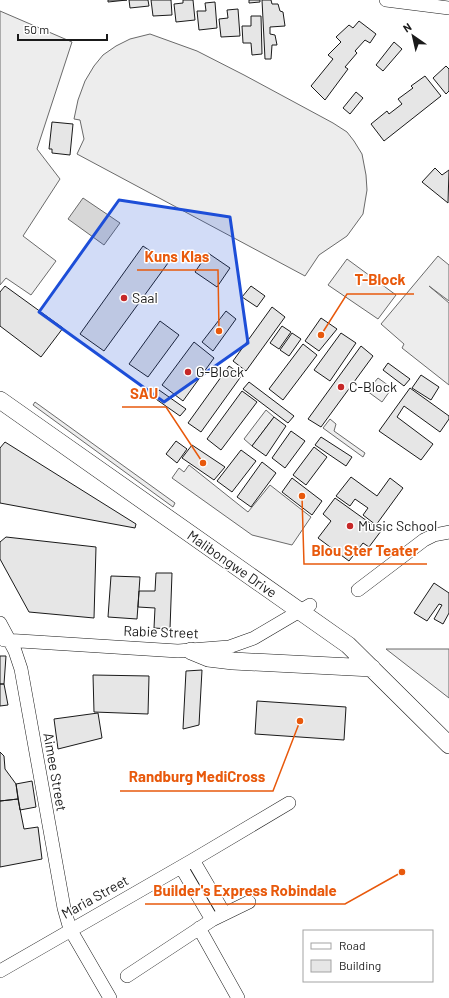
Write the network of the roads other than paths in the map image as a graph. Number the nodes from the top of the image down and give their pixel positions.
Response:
1 (386, 0) edge
2 (449, 8) edge
3 (2, 402) edge
4 (449, 532) edge
5 (358, 590) dead end
6 (305, 608) junction
7 (0, 623) edge
8 (5, 640) edge
9 (191, 651) junction
10 (372, 668) junction
11 (449, 728) edge
12 (449, 744) edge
13 (289, 803) dead end
14 (193, 860) junction
15 (181, 867) junction
16 (249, 902) dead end
17 (224, 913) junction
18 (212, 920) junction
19 (199, 928) junction
20 (70, 929) junction
21 (0, 971) edge
22 (127, 976) dead end
23 (110, 998) edge
24 (238, 998) edge

1 - 2 street
3 - 6 main road, Malibongwe Drive
4 - 5 street
6 - 9 street, Rabie Street
6 - 10 main road, Malibongwe Drive
6 - 11 main road, Malibongwe Drive
7 - 8 street, Aimee Street
8 - 9 street, Rabie Street
8 - 20 street, Aimee Street
9 - 10 main road
10 - 12 main road, Malibongwe Drive
13 - 14 street, Maria Street
14 - 15 street, Maria Street
14 - 17 street
15 - 18 street
15 - 20 street, Maria Street
16 - 17 street
17 - 18 street
18 - 19 street
19 - 22 street
19 - 24 street
20 - 21 street, Maria Street
20 - 23 street, Aimee Street

